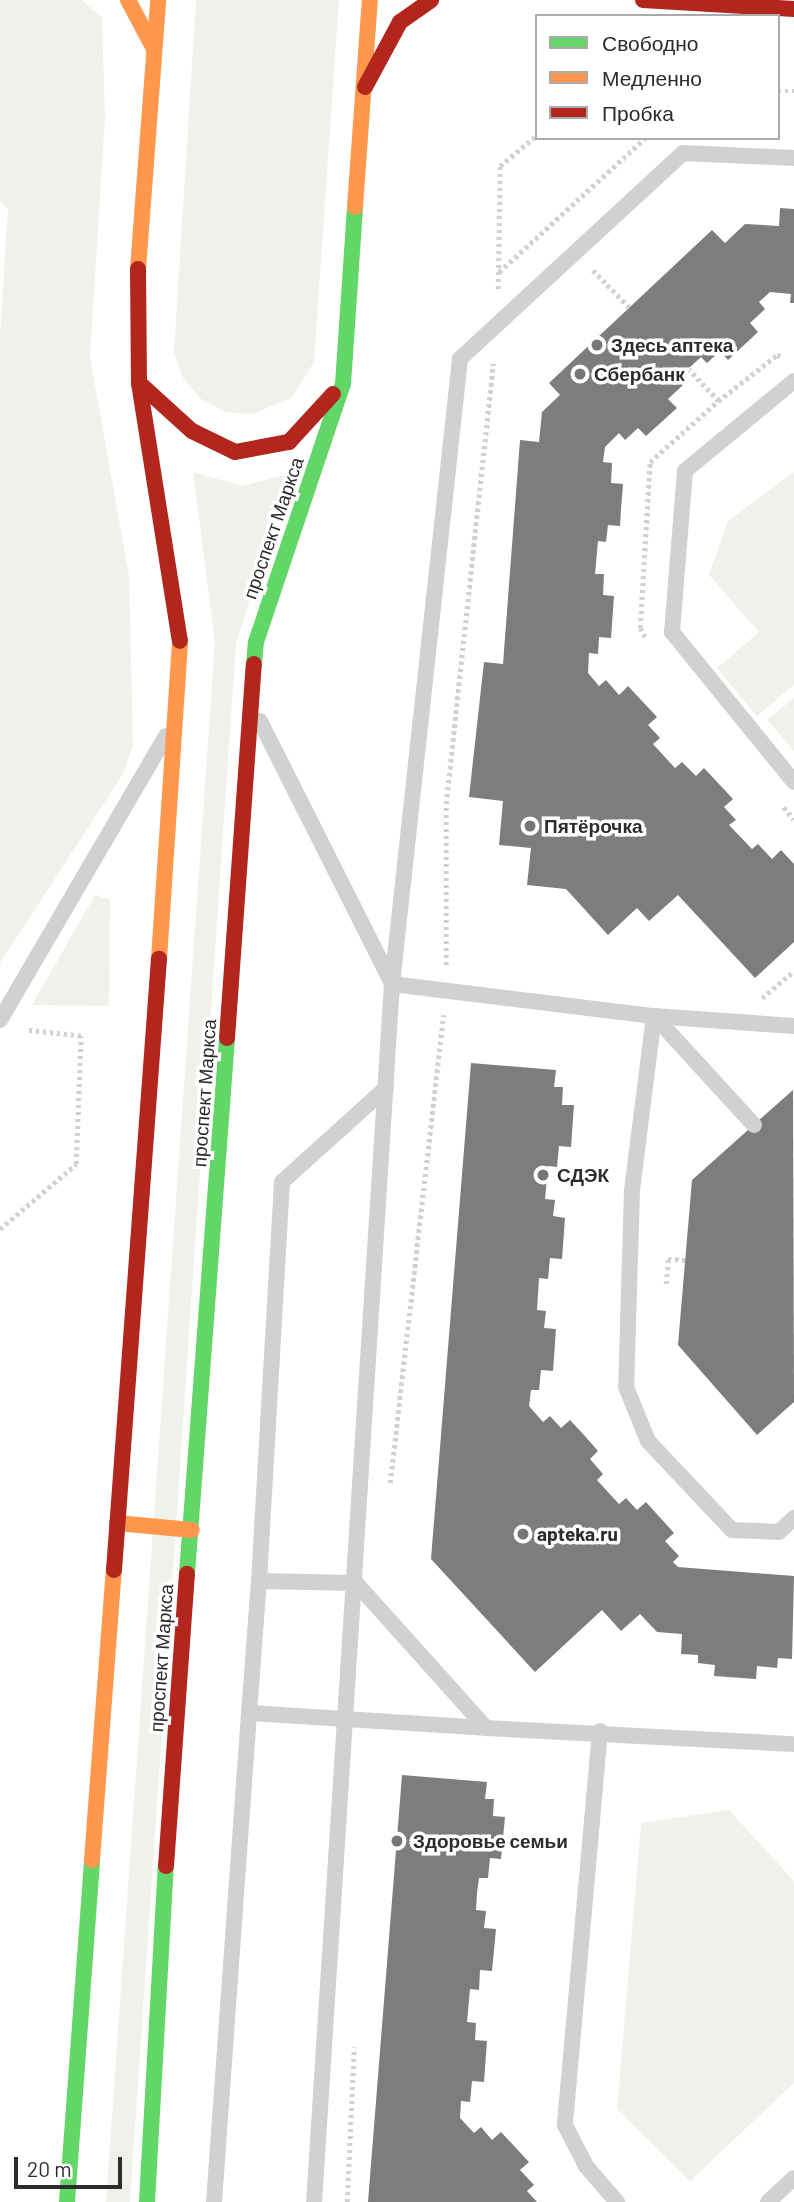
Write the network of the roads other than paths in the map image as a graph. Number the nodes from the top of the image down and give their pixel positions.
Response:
1 (128, 0) edge
2 (158, 0) edge
3 (370, 0) edge
4 (431, 0) edge
5 (643, 0) edge
6 (794, 9) edge
7 (154, 49) junction
8 (365, 87) junction
9 (794, 158) edge
10 (794, 381) edge
11 (139, 383) junction
12 (343, 384) junction
13 (254, 709) junction
14 (177, 719) junction
15 (794, 782) edge
16 (392, 984) junction
17 (654, 1016) junction
18 (7, 1025) edge
19 (794, 1026) edge
20 (387, 1088) junction
21 (754, 1125) dead end
22 (794, 1518) edge
23 (117, 1523) junction
24 (192, 1530) junction
25 (259, 1581) junction
26 (356, 1583) junction
27 (249, 1713) junction
28 (348, 1722) junction
29 (486, 1728) junction
30 (600, 1731) junction
31 (794, 1744) edge
32 (794, 2178) edge
33 (67, 2202) edge
34 (147, 2202) edge
35 (214, 2202) edge
36 (314, 2202) edge
37 (617, 2202) edge
38 (768, 2202) edge

1 - 7 main road
2 - 7 main road
3 - 8 main road, проспект Маркса
4 - 8 main road
5 - 6 main road
7 - 11 main road
8 - 12 main road, проспект Маркса
9 - 16 lane
10 - 15 lane
11 - 12 main road
11 - 14 main road
12 - 13 main road, проспект Маркса
13 - 16 lane
13 - 24 main road, проспект Маркса
14 - 18 lane
14 - 23 main road
16 - 17 lane
16 - 20 lane
17 - 19 lane
17 - 21 lane
17 - 22 lane
20 - 25 lane
20 - 26 lane
23 - 24 main road
23 - 33 main road
24 - 34 main road, проспект Маркса
25 - 26 lane
25 - 27 lane
26 - 28 lane
26 - 29 lane
27 - 28 lane
27 - 35 lane
28 - 29 lane
28 - 36 lane
29 - 30 lane
30 - 31 lane
30 - 37 lane
32 - 38 lane

